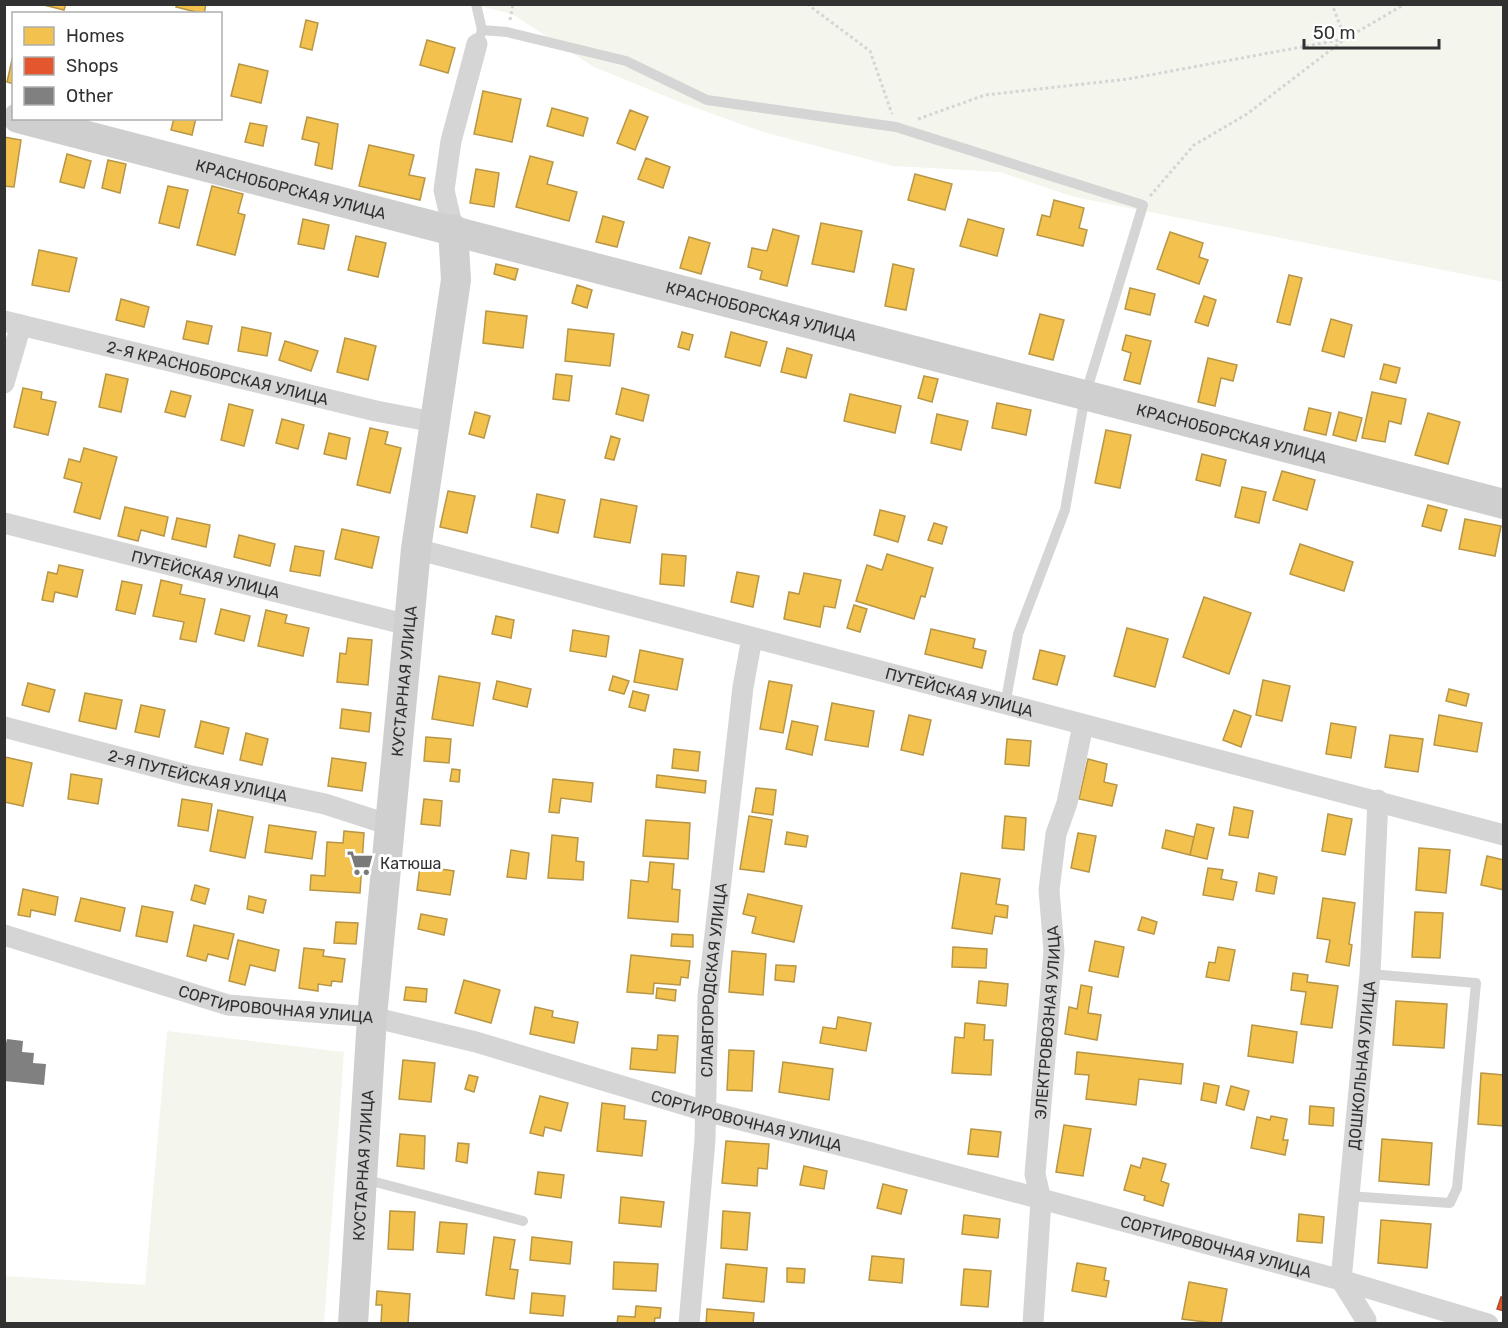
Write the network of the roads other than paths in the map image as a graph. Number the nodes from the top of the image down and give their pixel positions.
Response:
1 (476, 4) edge
2 (480, 37) junction
3 (26, 120) edge
4 (453, 229) junction
5 (13, 323) edge
6 (4, 383) edge
7 (1085, 396) junction
8 (434, 422) junction
9 (1503, 504) edge
10 (4, 523) edge
11 (416, 549) junction
12 (408, 625) junction
13 (752, 638) junction
14 (1005, 705) junction
15 (1083, 725) junction
16 (4, 727) edge
17 (1378, 801) junction
18 (390, 825) junction
19 (1503, 835) edge
20 (4, 935) edge
21 (1370, 974) junction
22 (372, 1017) junction
23 (705, 1111) junction
24 (362, 1179) junction
25 (1348, 1196) junction
26 (1041, 1200) junction
27 (523, 1221) dead end
28 (1341, 1280) junction
29 (353, 1323) edge
30 (689, 1323) edge
31 (1033, 1323) edge
32 (1365, 1323) edge
33 (1488, 1323) edge

1 - 2 lane
2 - 4 street, КУСТАРНАЯ УЛИЦА
2 - 7 lane
3 - 4 street, КРАСНОБОРСКАЯ УЛИЦА
4 - 7 street, КРАСНОБОРСКАЯ УЛИЦА
4 - 8 street, КУСТАРНАЯ УЛИЦА
5 - 6 street
5 - 8 street, 2-Я КРАСНОБОРСКАЯ УЛИЦА
7 - 9 street, КРАСНОБОРСКАЯ УЛИЦА
7 - 14 lane
8 - 11 street, КУСТАРНАЯ УЛИЦА
10 - 12 street, ПУТЕЙСКАЯ УЛИЦА
11 - 12 street, КУСТАРНАЯ УЛИЦА
11 - 13 street, ПУТЕЙСКАЯ УЛИЦА
12 - 18 street, КУСТАРНАЯ УЛИЦА
13 - 14 street, ПУТЕЙСКАЯ УЛИЦА
13 - 23 street, СЛАВГОРОДСКАЯ УЛИЦА
14 - 15 street, ПУТЕЙСКАЯ УЛИЦА
15 - 17 street, ПУТЕЙСКАЯ УЛИЦА
15 - 26 street, ЭЛЕКТРОВОЗНАЯ УЛИЦА
16 - 18 street, 2-Я ПУТЕЙСКАЯ УЛИЦА
17 - 19 street, ПУТЕЙСКАЯ УЛИЦА
17 - 21 street, ДОШКОЛЬНАЯ УЛИЦА
18 - 22 street, КУСТАРНАЯ УЛИЦА
20 - 22 street, СОРТИРОВОЧНАЯ УЛИЦА
21 - 25 street, ДОШКОЛЬНАЯ УЛИЦА
21 - 25 lane
22 - 23 street, СОРТИРОВОЧНАЯ УЛИЦА
22 - 24 street, КУСТАРНАЯ УЛИЦА
23 - 26 street, СОРТИРОВОЧНАЯ УЛИЦА
23 - 30 street, СЛАВГОРОДСКАЯ УЛИЦА
24 - 27 lane
24 - 29 street, КУСТАРНАЯ УЛИЦА
25 - 28 street, ДОШКОЛЬНАЯ УЛИЦА
26 - 28 street, СОРТИРОВОЧНАЯ УЛИЦА
26 - 31 street, ЭЛЕКТРОВОЗНАЯ УЛИЦА
28 - 32 street
28 - 33 street, СОРТИРОВОЧНАЯ УЛИЦА

